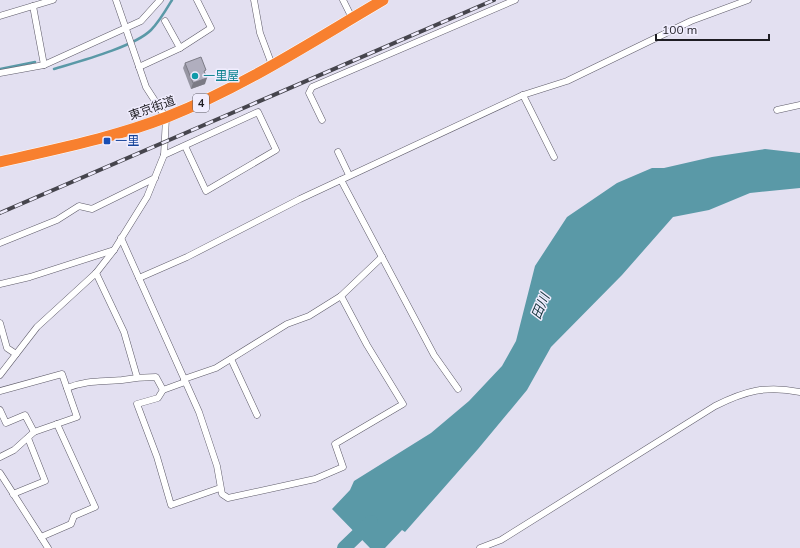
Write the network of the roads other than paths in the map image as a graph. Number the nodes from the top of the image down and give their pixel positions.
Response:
1 (53, 0) edge
2 (116, 0) edge
3 (160, 0) edge
4 (197, 0) edge
5 (254, 0) edge
6 (343, 0) edge
7 (383, 0) edge
8 (515, 0) edge
9 (748, 0) edge
10 (33, 6) junction
11 (0, 16) edge
12 (352, 18) junction
13 (165, 21) dead end
14 (126, 29) junction
15 (180, 48) junction
16 (44, 65) junction
17 (272, 65) junction
18 (139, 67) junction
19 (0, 73) edge
20 (523, 95) junction
21 (800, 105) edge
22 (777, 110) dead end
23 (166, 118) junction
24 (322, 120) dead end
25 (185, 146) junction
26 (338, 152) dead end
27 (164, 155) junction
28 (554, 157) dead end
29 (0, 162) edge
30 (349, 175) junction
31 (155, 178) junction
32 (341, 180) junction
33 (121, 238) junction
34 (0, 243) edge
35 (114, 250) junction
36 (382, 257) junction
37 (96, 273) junction
38 (139, 278) junction
39 (0, 284) edge
40 (341, 296) junction
41 (0, 323) edge
42 (16, 354) junction
43 (231, 359) junction
44 (0, 375) edge
45 (137, 377) junction
46 (185, 380) junction
47 (67, 388) junction
48 (458, 389) dead end
49 (163, 390) junction
50 (0, 391) edge
51 (800, 392) edge
52 (0, 410) edge
53 (256, 415) dead end
54 (57, 424) junction
55 (34, 432) junction
56 (28, 438) junction
57 (0, 457) edge
58 (0, 474) edge
59 (220, 488) junction
60 (13, 494) junction
61 (41, 537) junction
62 (48, 548) edge
63 (480, 548) edge

1 - 10 street
2 - 14 street
3 - 14 street
4 - 15 street
5 - 17 street
6 - 12 street
7 - 12 highway, 東京街道 / 4
8 - 24 street
9 - 20 street
10 - 11 street
10 - 16 street
12 - 17 highway, 東京街道 / 4
13 - 15 street
14 - 16 street
14 - 18 street
15 - 18 street
16 - 19 street
17 - 23 highway, 東京街道 / 4
18 - 23 street
20 - 28 street
20 - 30 street
21 - 22 street
23 - 27 street
23 - 29 highway, 東京街道 / 4
25 - 25 street
25 - 27 street
26 - 30 street
27 - 31 street
30 - 32 street
31 - 33 street
31 - 34 street
32 - 36 street
32 - 38 street
33 - 35 street
33 - 38 street
35 - 37 street
35 - 39 street
36 - 40 street
36 - 48 street
37 - 42 street
37 - 45 street
38 - 46 street
40 - 43 street
40 - 59 street
41 - 42 street
42 - 44 street
43 - 46 street
43 - 53 street
45 - 47 street
45 - 49 street
46 - 49 street
46 - 59 street
47 - 50 street
47 - 54 street
49 - 59 street
51 - 63 street
52 - 55 street
54 - 55 street
54 - 61 street
55 - 56 street
56 - 57 street
56 - 60 street
58 - 60 street
60 - 61 street
61 - 62 street

